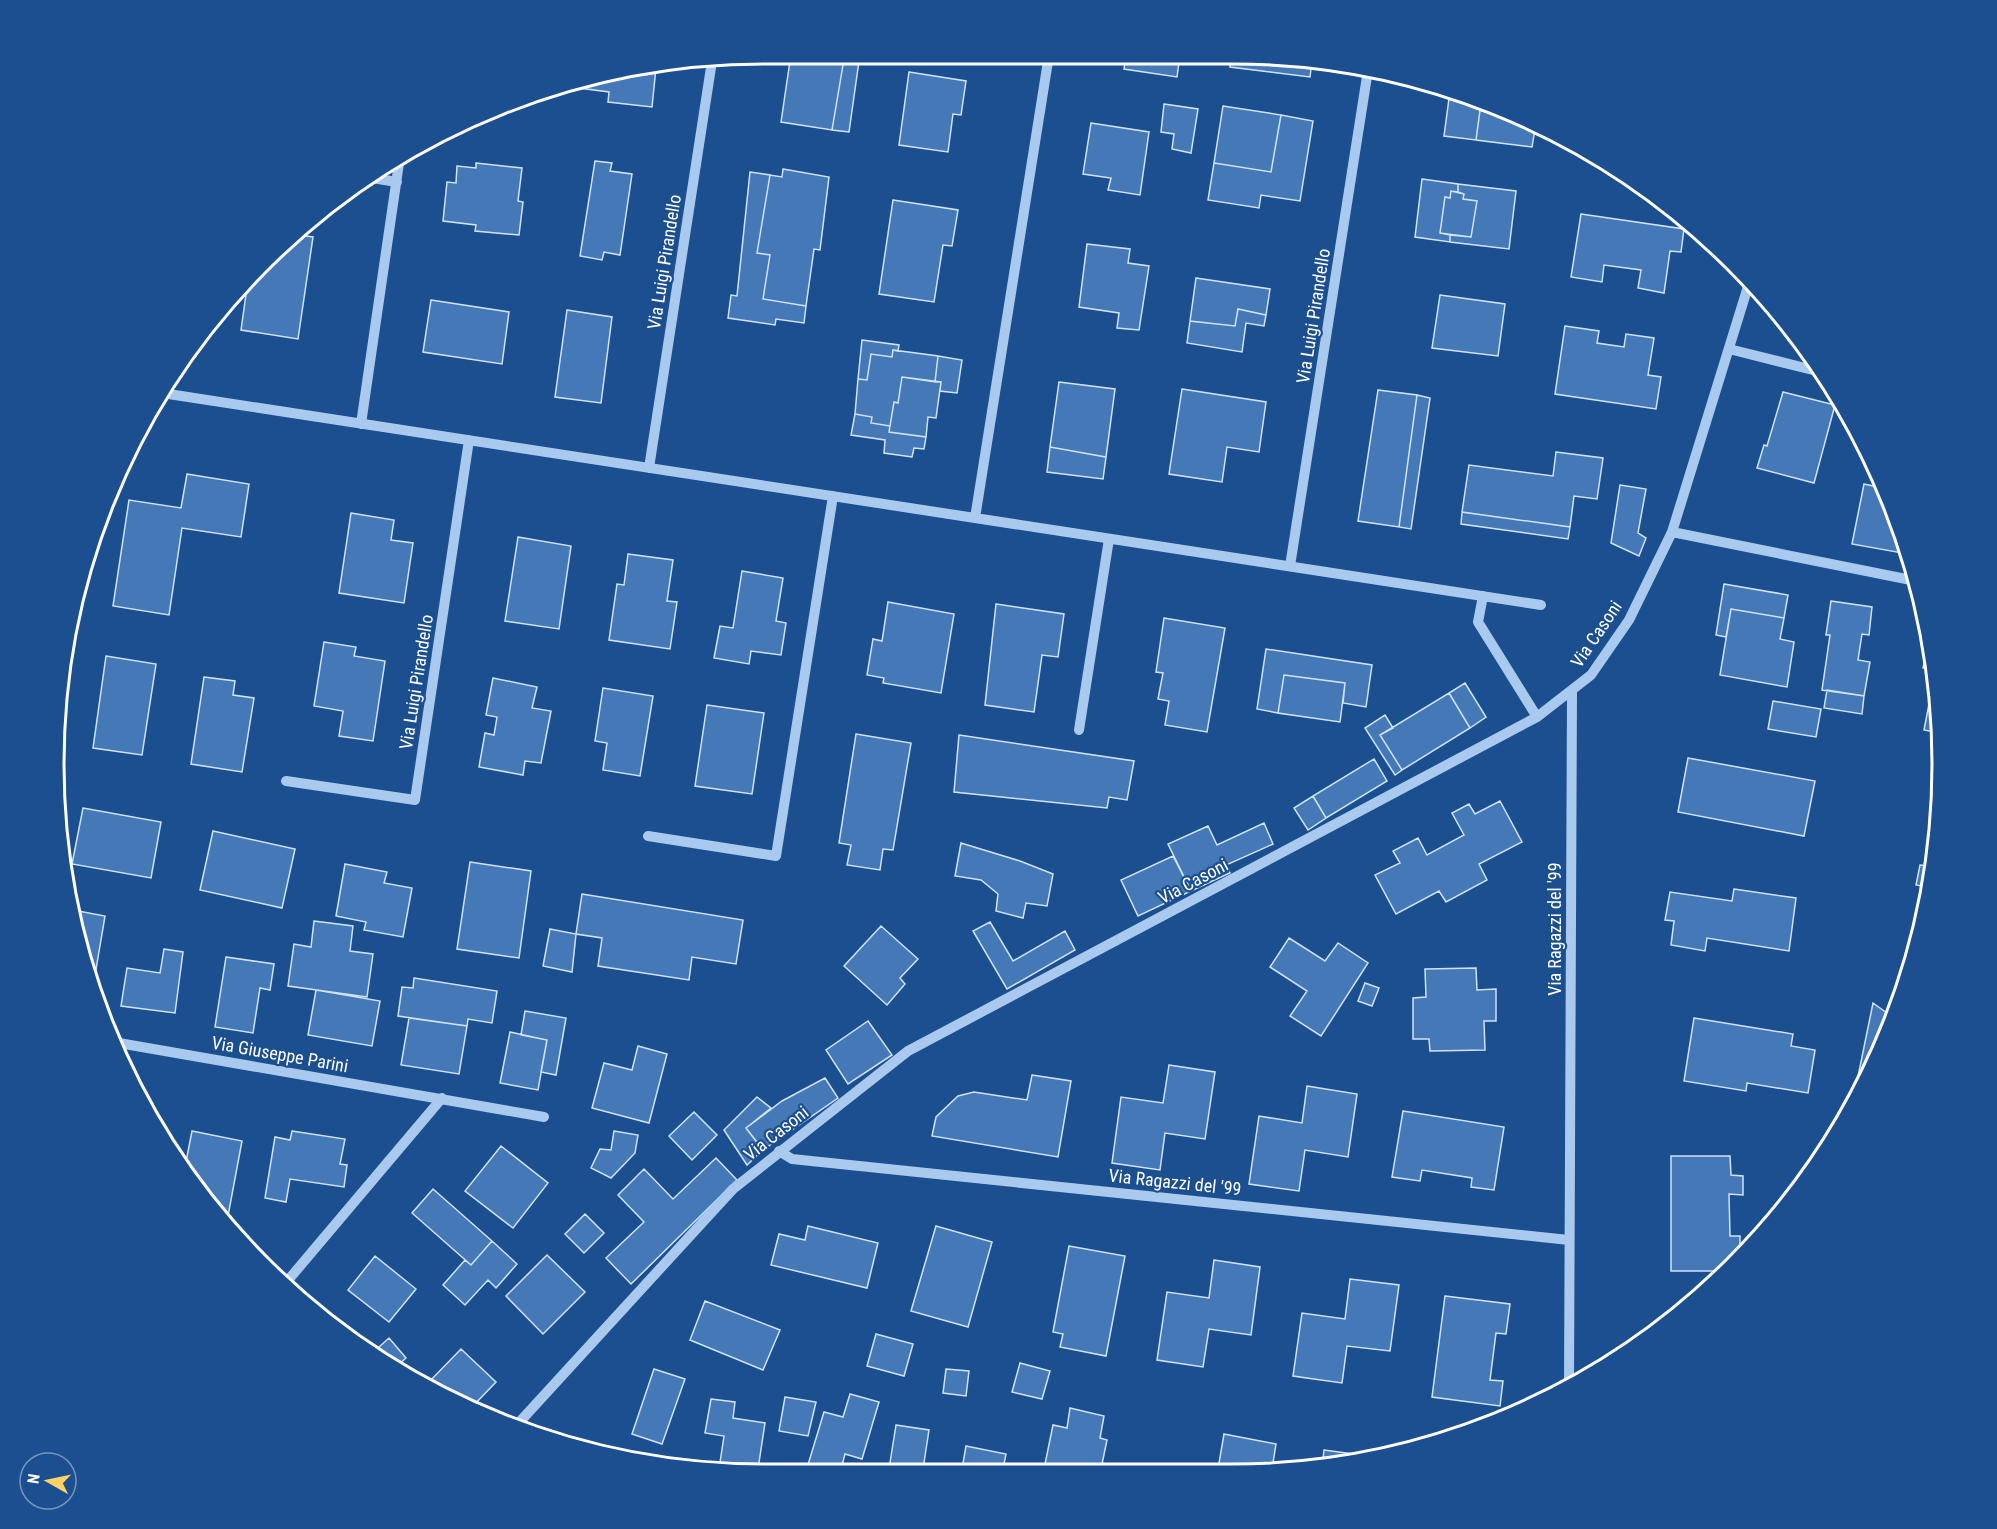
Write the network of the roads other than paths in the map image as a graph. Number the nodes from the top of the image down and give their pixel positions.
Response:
1 (1047, 65) edge
2 (711, 67) edge
3 (1367, 78) edge
4 (399, 168) edge
5 (380, 179) edge
6 (397, 182) junction
7 (1747, 290) edge
8 (1729, 349) junction
9 (1810, 369) edge
10 (170, 394) edge
11 (361, 424) junction
12 (469, 440) junction
13 (649, 468) junction
14 (832, 496) junction
15 (975, 518) junction
16 (1672, 532) junction
17 (1109, 539) junction
18 (1290, 566) junction
19 (1908, 579) edge
20 (1483, 596) junction
21 (1541, 605) dead end
22 (1572, 690) junction
23 (1538, 717) junction
24 (1078, 730) dead end
25 (285, 781) dead end
26 (648, 836) dead end
27 (123, 1044) edge
28 (442, 1098) junction
29 (544, 1117) dead end
30 (779, 1151) junction
31 (1569, 1240) junction
32 (290, 1278) edge
33 (1569, 1378) edge
34 (521, 1420) edge

1 - 15 street
2 - 13 street, Via Luigi Pirandello
3 - 18 street, Via Luigi Pirandello
4 - 6 street
5 - 6 street
6 - 11 street
7 - 8 street, Via Casoni
8 - 9 street
8 - 16 street, Via Casoni
10 - 11 street
11 - 12 street
12 - 13 street
12 - 25 street, Via Luigi Pirandello
13 - 14 street
14 - 15 street
14 - 26 street
15 - 17 street
16 - 19 street
16 - 22 street, Via Casoni
17 - 18 street
17 - 24 street
18 - 20 street
20 - 21 street
20 - 23 street
22 - 23 street, Via Casoni
22 - 31 street, Via Ragazzi del '99
23 - 30 street, Via Casoni
27 - 28 street, Via Giuseppe Parini
28 - 29 street, Via Giuseppe Parini
28 - 32 street
30 - 31 street, Via Ragazzi del '99
30 - 34 street, Via Casoni
31 - 33 street, Via Ragazzi del '99

